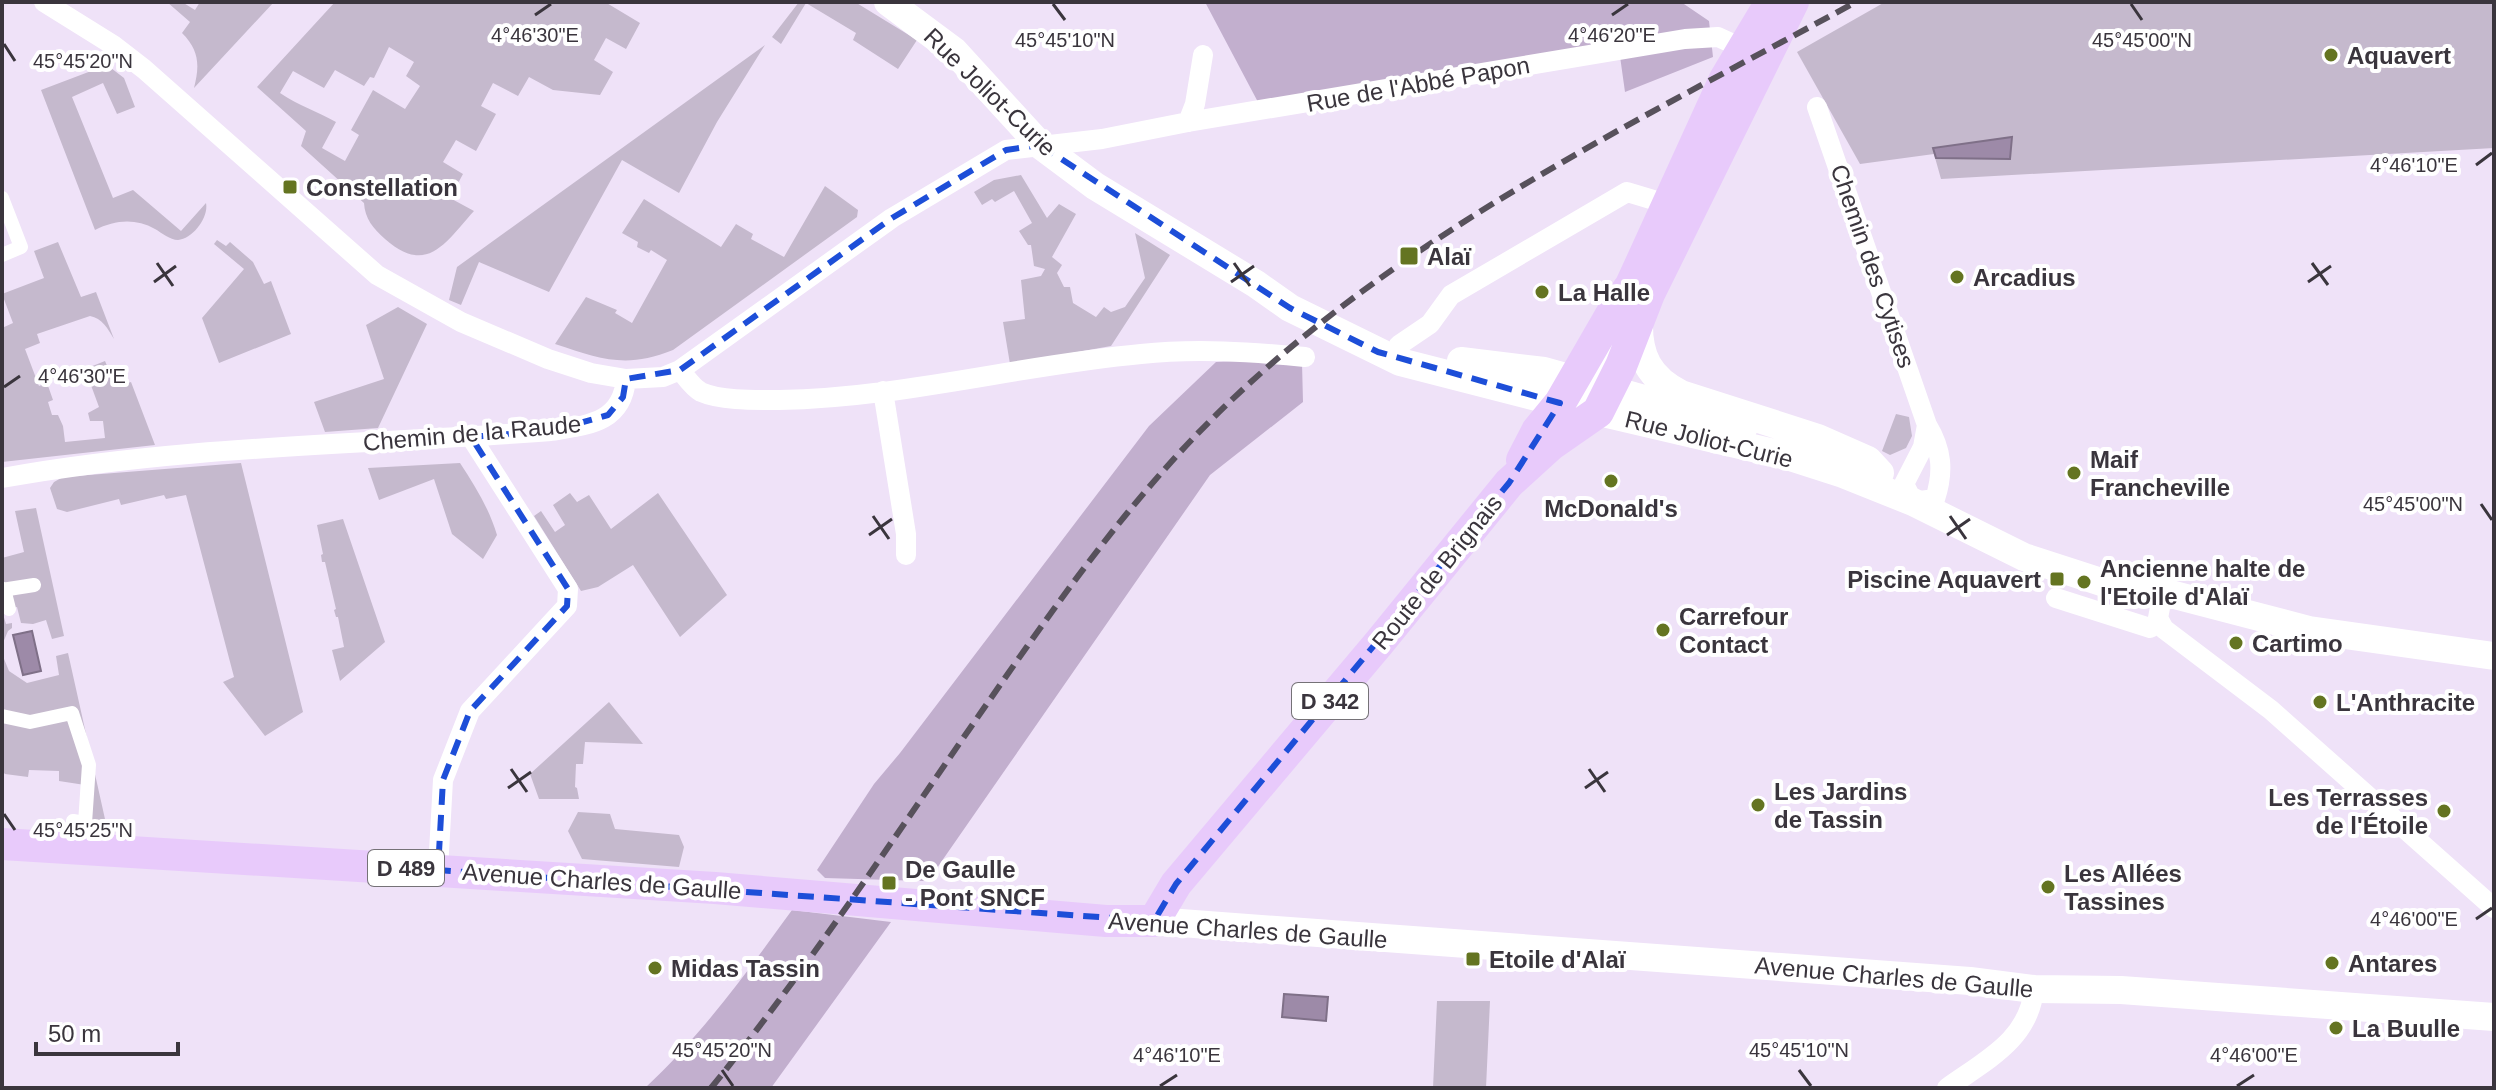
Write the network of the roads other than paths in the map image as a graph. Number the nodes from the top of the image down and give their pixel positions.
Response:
1 (44, 2) edge
2 (888, 2) edge
3 (1771, 2) edge
4 (1793, 2) edge
5 (1742, 48) junction
6 (1203, 55) dead end
7 (1817, 107) dead end
8 (1188, 122) junction
9 (1040, 145) junction
10 (2, 198) edge
11 (1667, 204) junction
12 (2, 255) edge
13 (1256, 284) junction
14 (1640, 317) junction
15 (1399, 345) junction
16 (1305, 357) dead end
17 (680, 370) junction
18 (626, 379) junction
19 (883, 391) junction
20 (1587, 394) junction
21 (1927, 425) junction
22 (471, 437) junction
23 (2, 478) edge
24 (1908, 489) junction
25 (906, 555) dead end
26 (34, 585) dead end
27 (3, 590) edge
28 (2163, 592) junction
29 (2056, 598) dead end
30 (9, 609) dead end
31 (2160, 622) junction
32 (2494, 656) edge
33 (2, 716) edge
34 (73, 821) dead end
35 (2, 844) edge
36 (438, 870) junction
37 (2494, 908) edge
38 (1154, 921) junction
39 (2034, 989) junction
40 (2494, 1017) edge
41 (1947, 1088) edge

1 - 18 street
2 - 9 main road, Rue Joliot-Curie
3 - 5 main road, Route de Brignais / D 342
4 - 14 main road
5 - 8 street, Rue de l'Abbé Papon
5 - 11 main road, Route de Brignais / D 342
6 - 8 street
7 - 21 street, Chemin des Cytises
8 - 9 street, Rue de l'Abbé Papon
9 - 13 main road, Rue Joliot-Curie
9 - 17 street
10 - 12 street
11 - 15 street
11 - 20 main road, Route de Brignais / D 342
13 - 15 main road, Rue Joliot-Curie
13 - 20 main road, Rue Joliot-Curie
14 - 20 main road
14 - 24 main road, Rue Joliot-Curie
15 - 20 main road, Rue Joliot-Curie
16 - 19 street
17 - 18 street
17 - 19 street
18 - 22 street, Chemin de la Raude
19 - 25 street
20 - 24 main road, Rue Joliot-Curie
20 - 24 main road, Rue Joliot-Curie
20 - 38 main road, Route de Brignais / D 342
21 - 24 street
21 - 24 street, Chemin des Cytises
22 - 23 street, Chemin de la Raude
22 - 36 street
24 - 28 main road, Rue Joliot-Curie
26 - 27 street
27 - 30 street
28 - 31 street
28 - 32 main road, Rue Joliot-Curie
29 - 31 street
31 - 37 street
33 - 34 street
35 - 36 main road, Avenue Charles de Gaulle / D 489
36 - 38 main road, Avenue Charles de Gaulle / D 489
38 - 39 main road, Avenue Charles de Gaulle / D 489
39 - 40 main road, Avenue Charles de Gaulle / D 489
39 - 41 street

